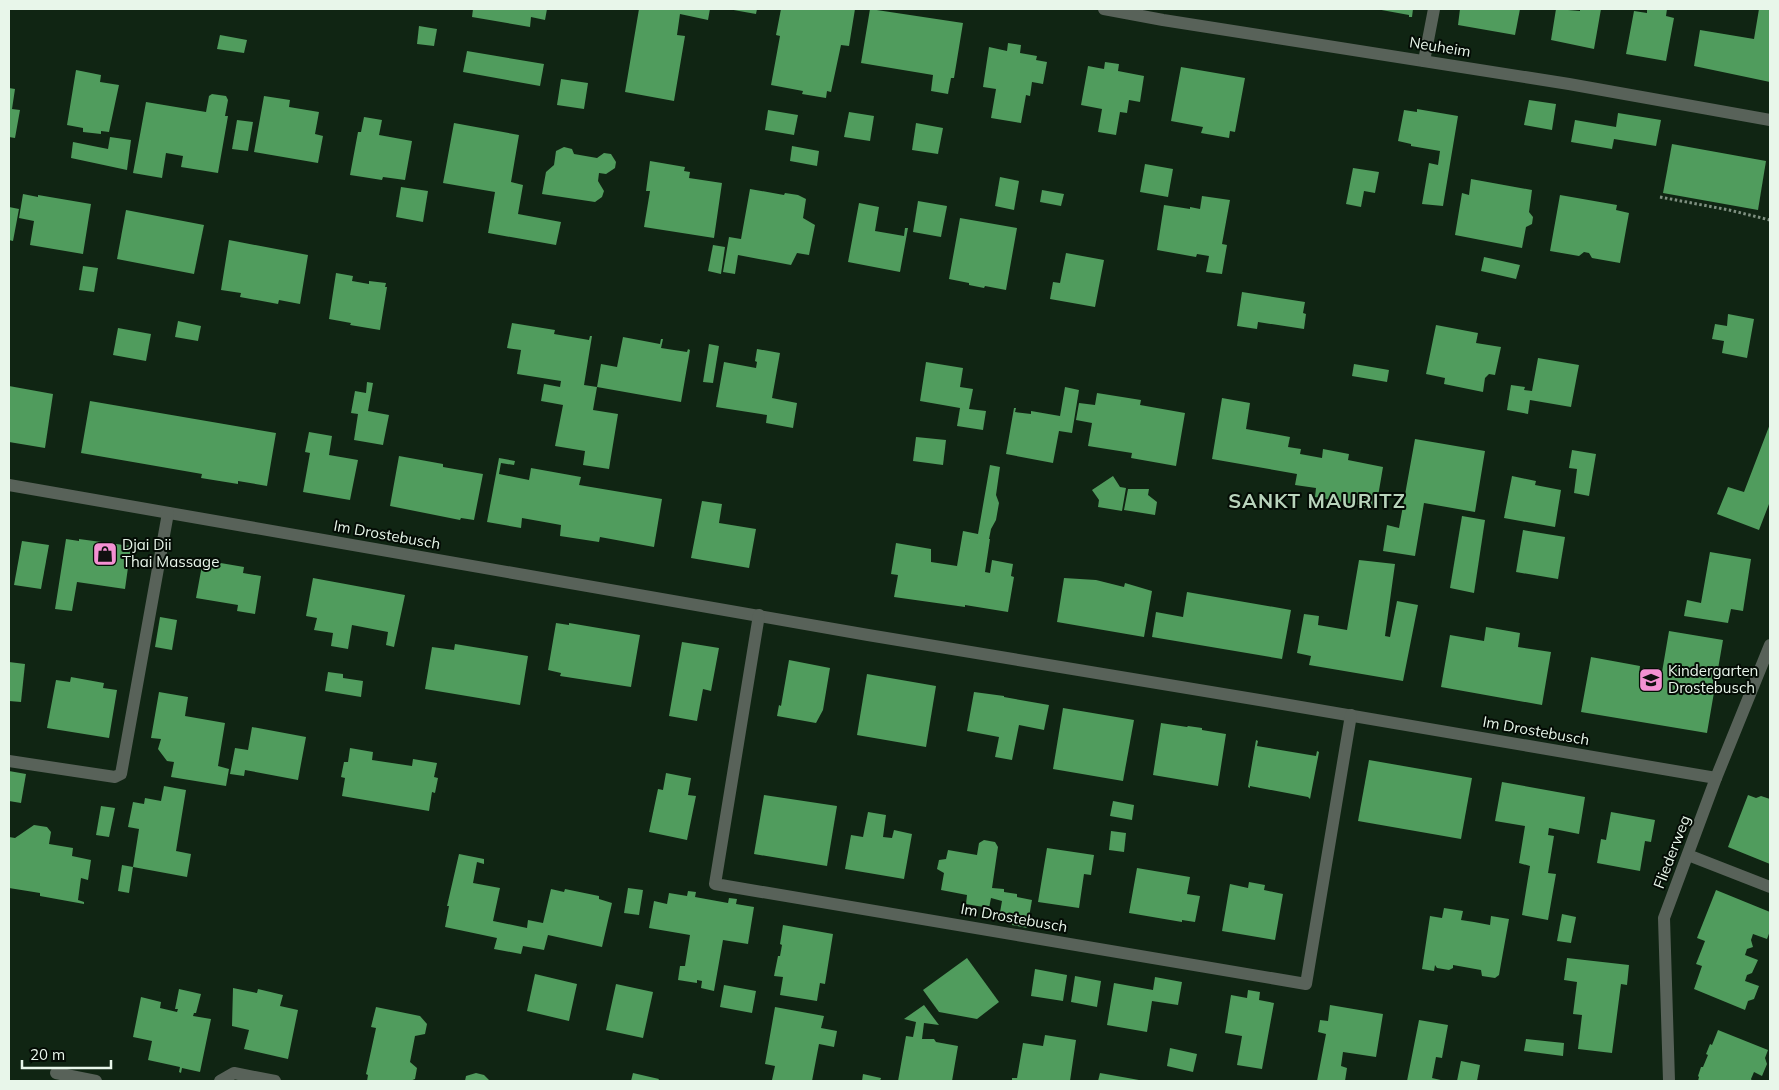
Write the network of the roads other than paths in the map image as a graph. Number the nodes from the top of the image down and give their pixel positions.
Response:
1 (1104, 9) edge
2 (1434, 9) edge
3 (1424, 61) junction
4 (1770, 120) edge
5 (9, 485) edge
6 (168, 512) junction
7 (760, 615) junction
8 (1770, 645) edge
9 (1351, 715) junction
10 (9, 761) edge
11 (1716, 778) junction
12 (1688, 855) junction
13 (1770, 888) edge
14 (56, 1073) dead end
15 (96, 1081) edge
16 (220, 1081) edge
17 (275, 1081) edge
18 (1669, 1081) edge

1 - 3 street, Neuheim
2 - 3 street
3 - 4 street, Neuheim
5 - 6 street, Im Drostebusch
6 - 7 street, Im Drostebusch
6 - 10 street
7 - 9 street, Im Drostebusch
7 - 9 street, Im Drostebusch
8 - 11 street, Fliederweg
9 - 11 street, Im Drostebusch
11 - 12 street, Fliederweg
12 - 13 street
12 - 18 street, Fliederweg
14 - 15 street
16 - 17 street

